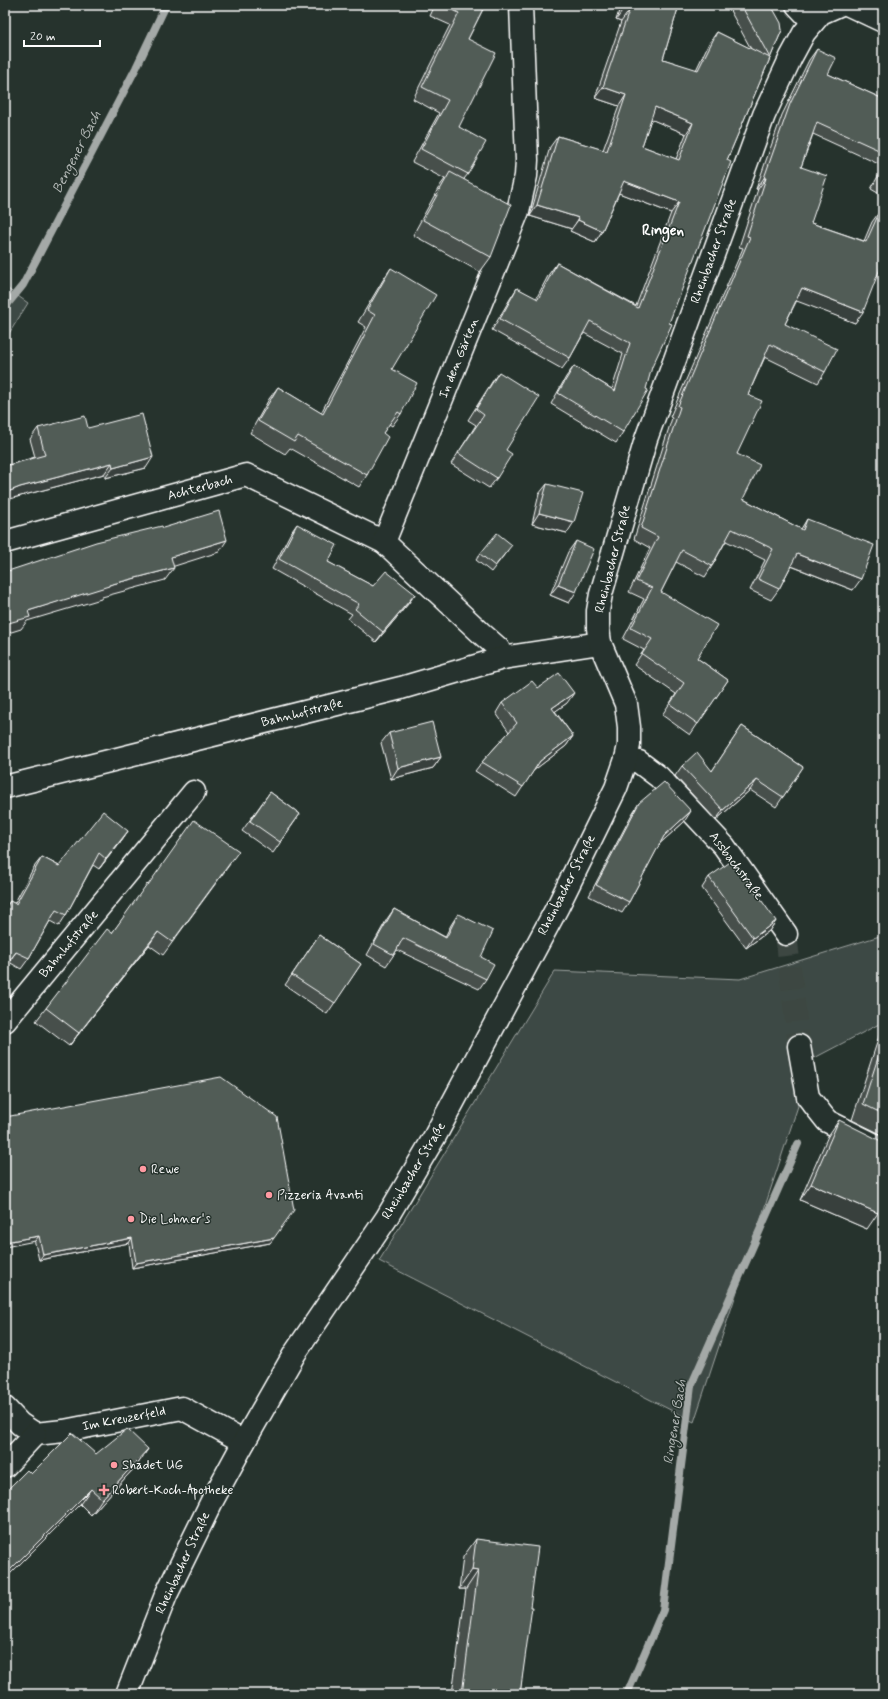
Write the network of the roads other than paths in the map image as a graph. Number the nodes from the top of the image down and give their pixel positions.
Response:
1 (521, 5) edge
2 (797, 5) edge
3 (839, 5) edge
4 (859, 7) edge
5 (883, 21) edge
6 (813, 22) junction
7 (5, 542) edge
8 (384, 542) junction
9 (600, 643) junction
10 (503, 658) junction
11 (626, 759) junction
12 (5, 787) edge
13 (194, 792) dead end
14 (786, 934) tunnel mouth
15 (5, 1021) edge
16 (799, 1046) tunnel mouth
17 (883, 1149) edge
18 (5, 1408) edge
19 (35, 1434) junction
20 (244, 1442) junction
21 (5, 1466) edge
22 (127, 1694) edge

1 - 8 street, In den Gärten
2 - 6 street
3 - 6 street, Rheinbacher Straße
4 - 5 street
6 - 9 street, Rheinbacher Straße
7 - 8 street, Achterbach
8 - 10 street
9 - 10 street, Bahnhofstraße
9 - 11 street, Rheinbacher Straße
10 - 12 street, Bahnhofstraße
11 - 14 street, Assbachstraße
11 - 20 street, Rheinbacher Straße
13 - 15 street, Bahnhofstraße
16 - 17 street
18 - 19 street
19 - 20 street, Im Kreuzerfeld
19 - 21 street
20 - 22 street, Rheinbacher Straße

